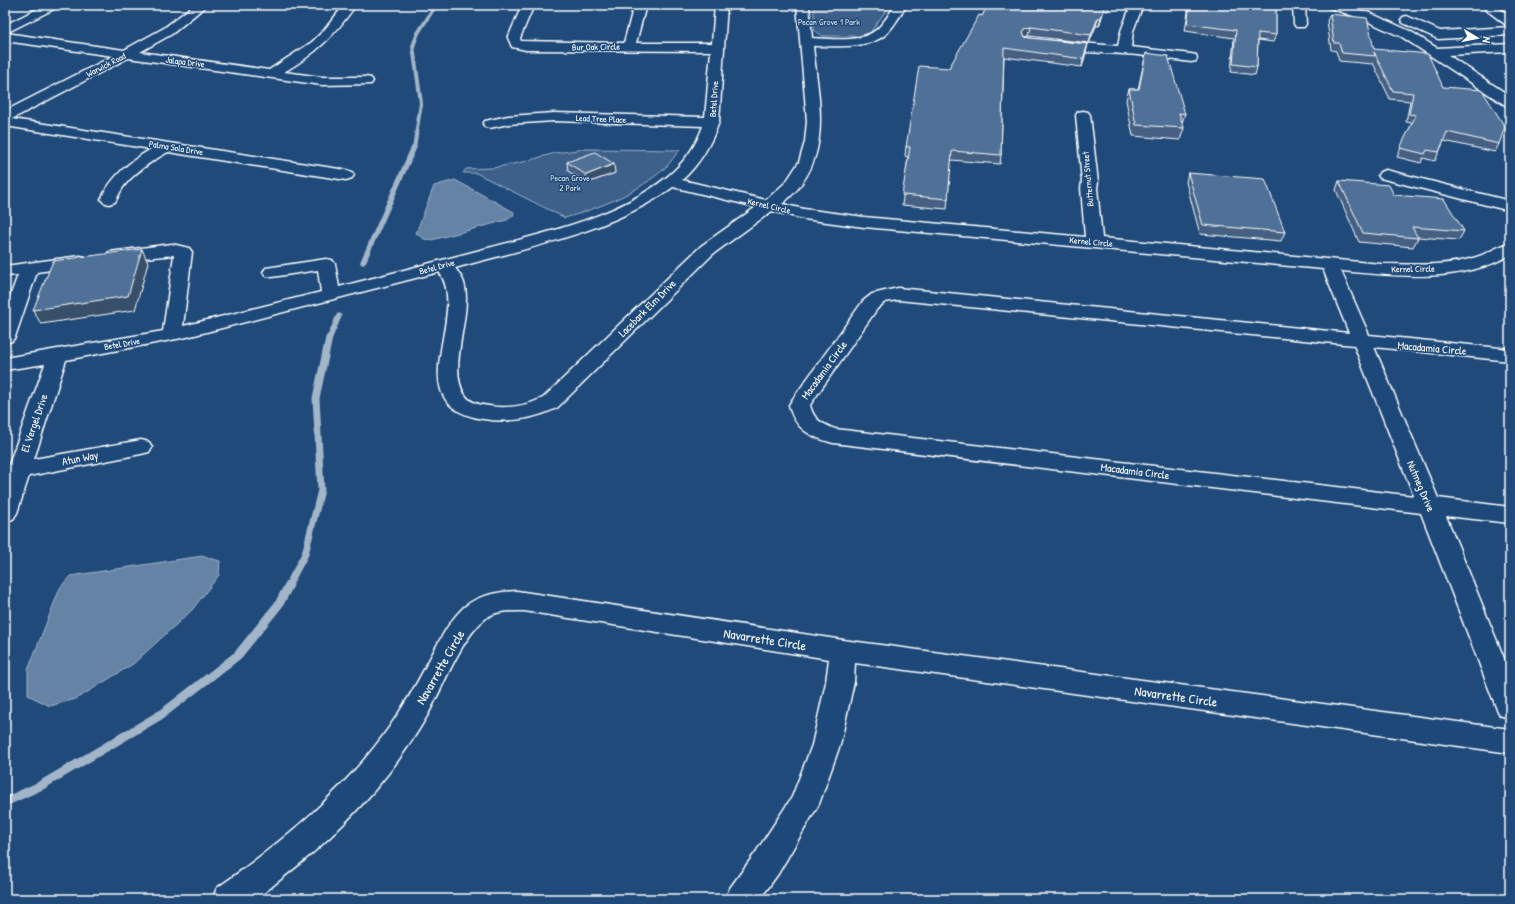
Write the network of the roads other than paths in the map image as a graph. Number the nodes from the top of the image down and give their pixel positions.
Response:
1 (54, 5) edge
2 (201, 5) edge
3 (350, 5) edge
4 (528, 5) edge
5 (640, 5) edge
6 (721, 5) edge
7 (803, 5) edge
8 (901, 5) edge
9 (1137, 5) edge
10 (1299, 5) edge
11 (1331, 5) edge
12 (1486, 5) edge
13 (1399, 16) dead end
14 (1510, 22) edge
15 (1300, 24) dead end
16 (5, 30) edge
17 (1510, 32) edge
18 (5, 37) edge
19 (806, 42) junction
20 (1044, 43) edge
21 (629, 46) junction
22 (718, 47) junction
23 (1510, 48) edge
24 (1124, 50) junction
25 (1436, 52) junction
26 (126, 55) junction
27 (1190, 58) dead end
28 (271, 74) junction
29 (366, 81) dead end
30 (1510, 84) edge
31 (1486, 85) junction
32 (1510, 102) edge
33 (1083, 115) dead end
34 (5, 117) edge
35 (5, 122) edge
36 (712, 122) junction
37 (490, 124) dead end
38 (164, 147) junction
39 (346, 175) dead end
40 (1386, 175) dead end
41 (671, 182) junction
42 (109, 199) dead end
43 (768, 206) junction
44 (1510, 206) edge
45 (1094, 243) junction
46 (1510, 248) edge
47 (1330, 265) junction
48 (444, 266) junction
49 (29, 268) junction
50 (5, 271) edge
51 (272, 272) dead end
52 (331, 294) junction
53 (172, 334) junction
54 (5, 337) edge
55 (1361, 342) junction
56 (1510, 355) edge
57 (57, 356) junction
58 (5, 364) edge
59 (141, 446) dead end
60 (18, 470) junction
61 (1430, 506) junction
62 (5, 513) edge
63 (1510, 515) edge
64 (843, 652) junction
65 (1510, 708) edge
66 (1510, 740) edge
67 (228, 899) edge
68 (741, 899) edge

1 - 16 street
2 - 26 street, Warwick Road
3 - 28 street
4 - 21 street, Bur Oak Circle
5 - 21 street
6 - 22 street, Betel Drive
7 - 19 street, Lacebark Elm Drive
8 - 19 street
9 - 24 street
10 - 15 street
11 - 25 street
12 - 14 street
13 - 17 street
18 - 26 street, Jalapa Drive
19 - 43 street, Lacebark Elm Drive
20 - 24 street
21 - 22 street, Bur Oak Circle
22 - 36 street, Betel Drive
23 - 25 street
24 - 27 street
25 - 31 street
26 - 28 street, Jalapa Drive
26 - 34 street, Warwick Road
28 - 29 street, Jalapa Drive
30 - 31 street
31 - 32 street
33 - 45 street, Butternut Street
35 - 38 street, Palma Sola Drive
36 - 37 street, Lead Tree Place
36 - 41 street, Betel Drive
38 - 39 street, Palma Sola Drive
38 - 42 street
40 - 44 street
41 - 43 street, Kernel Circle
41 - 48 street, Betel Drive
43 - 45 street, Kernel Circle
43 - 48 street, Lacebark Elm Drive
45 - 47 street, Kernel Circle
46 - 47 street, Kernel Circle
47 - 55 street, Nutmeg Drive
48 - 52 street, Betel Drive
49 - 50 street
49 - 53 street
49 - 54 street
51 - 52 street
52 - 53 street, Betel Drive
53 - 57 street, Betel Drive
55 - 56 street, Macadamia Circle
55 - 61 street, Nutmeg Drive
55 - 61 street, Macadamia Circle
57 - 58 street, Betel Drive
57 - 60 street, El Vergel Drive
59 - 60 street, Atun Way
60 - 62 street, El Vergel Drive
61 - 63 street, Macadamia Circle
61 - 65 street, Nutmeg Drive
64 - 66 street, Navarrette Circle
64 - 67 street, Navarrette Circle
64 - 68 street

